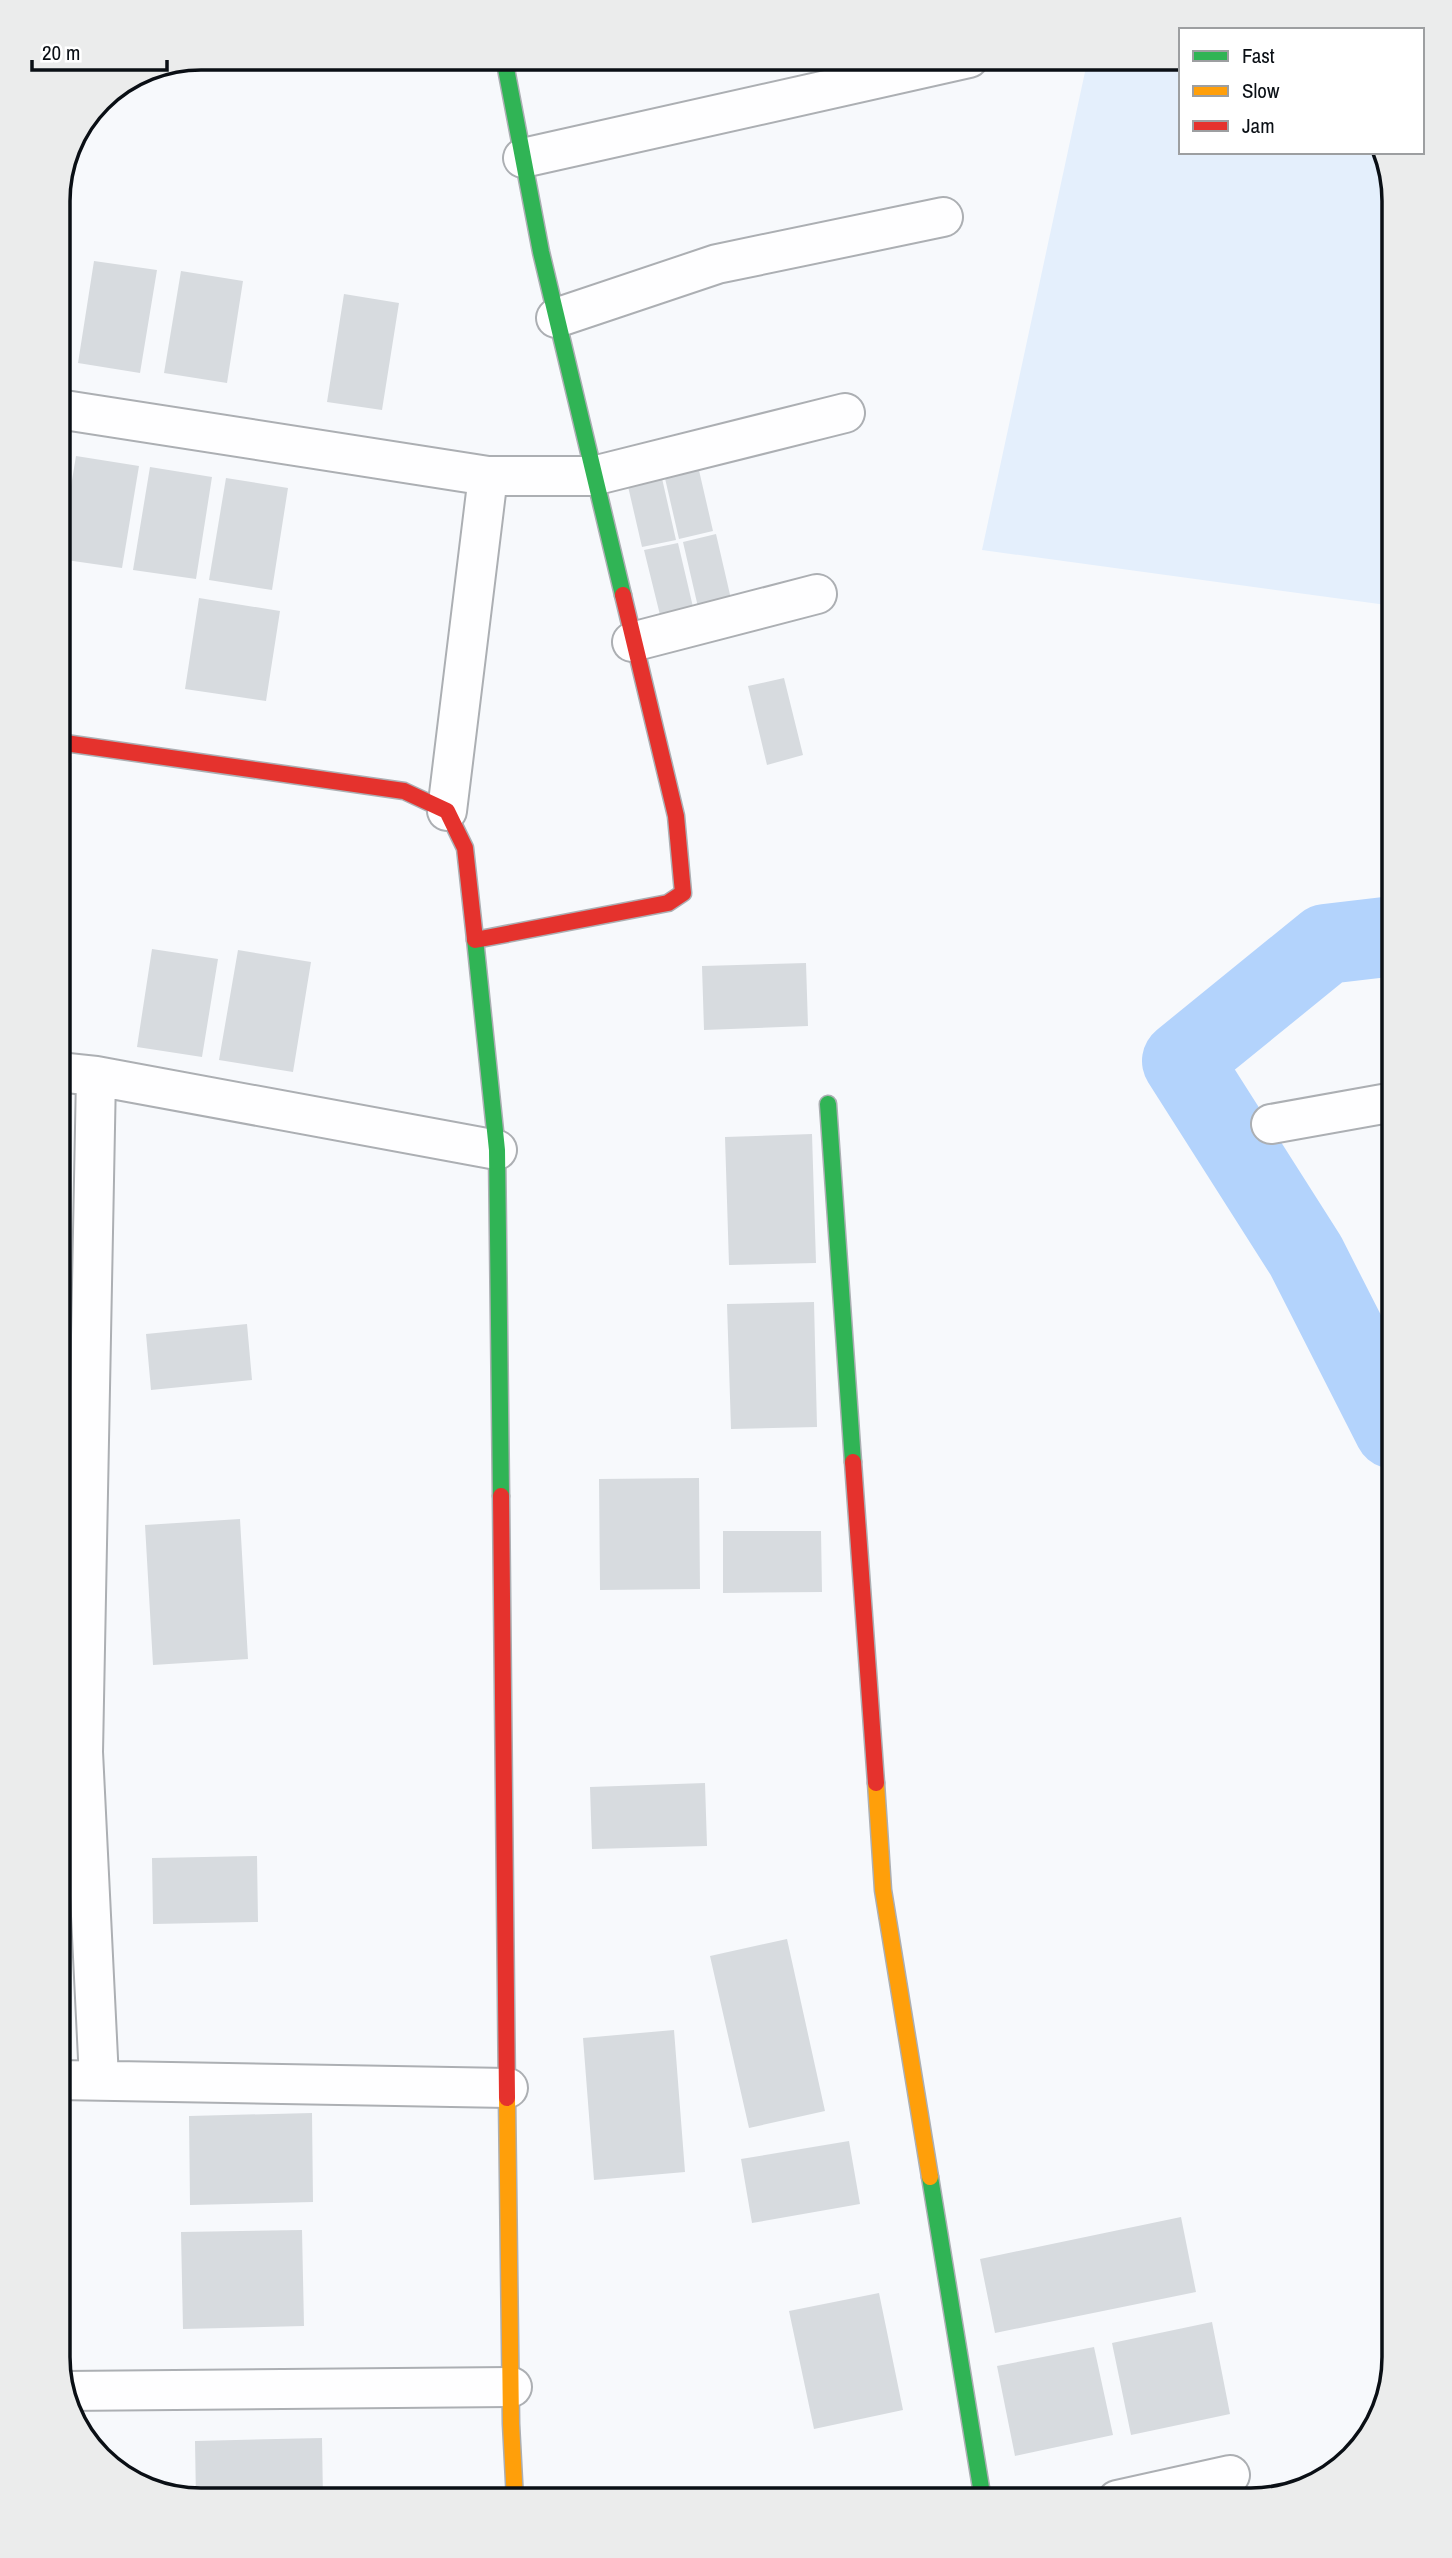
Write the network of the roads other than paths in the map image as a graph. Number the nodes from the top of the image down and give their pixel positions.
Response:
1 (506, 70) edge
2 (915, 70) edge
3 (523, 158) junction
4 (943, 218) dead end
5 (556, 318) junction
6 (70, 411) edge
7 (845, 413) dead end
8 (488, 476) junction
9 (593, 476) junction
10 (817, 594) dead end
11 (632, 642) junction
12 (70, 744) edge
13 (447, 811) junction
14 (475, 940) junction
15 (70, 1073) edge
16 (96, 1076) junction
17 (828, 1104) dead end
18 (1382, 1104) edge
19 (1270, 1124) dead end
20 (497, 1150) junction
21 (73, 1455) edge
22 (70, 1752) edge
23 (99, 2079) junction
24 (70, 2080) edge
25 (508, 2088) junction
26 (512, 2387) junction
27 (74, 2391) edge
28 (1230, 2474) dead end
29 (515, 2488) edge
30 (981, 2488) edge
31 (1169, 2488) edge

1 - 3 street
2 - 3 street
3 - 5 street
4 - 5 street
5 - 9 street
6 - 8 street
7 - 9 street
8 - 9 street
8 - 13 street
9 - 11 street
10 - 11 street
11 - 14 street
12 - 13 street
13 - 14 street
14 - 20 street
15 - 16 street
16 - 20 street
16 - 21 street
17 - 30 street
18 - 19 street
20 - 25 street
21 - 22 street
22 - 23 street
23 - 24 street
23 - 25 street
25 - 26 street
26 - 27 street
26 - 29 street
28 - 31 street

